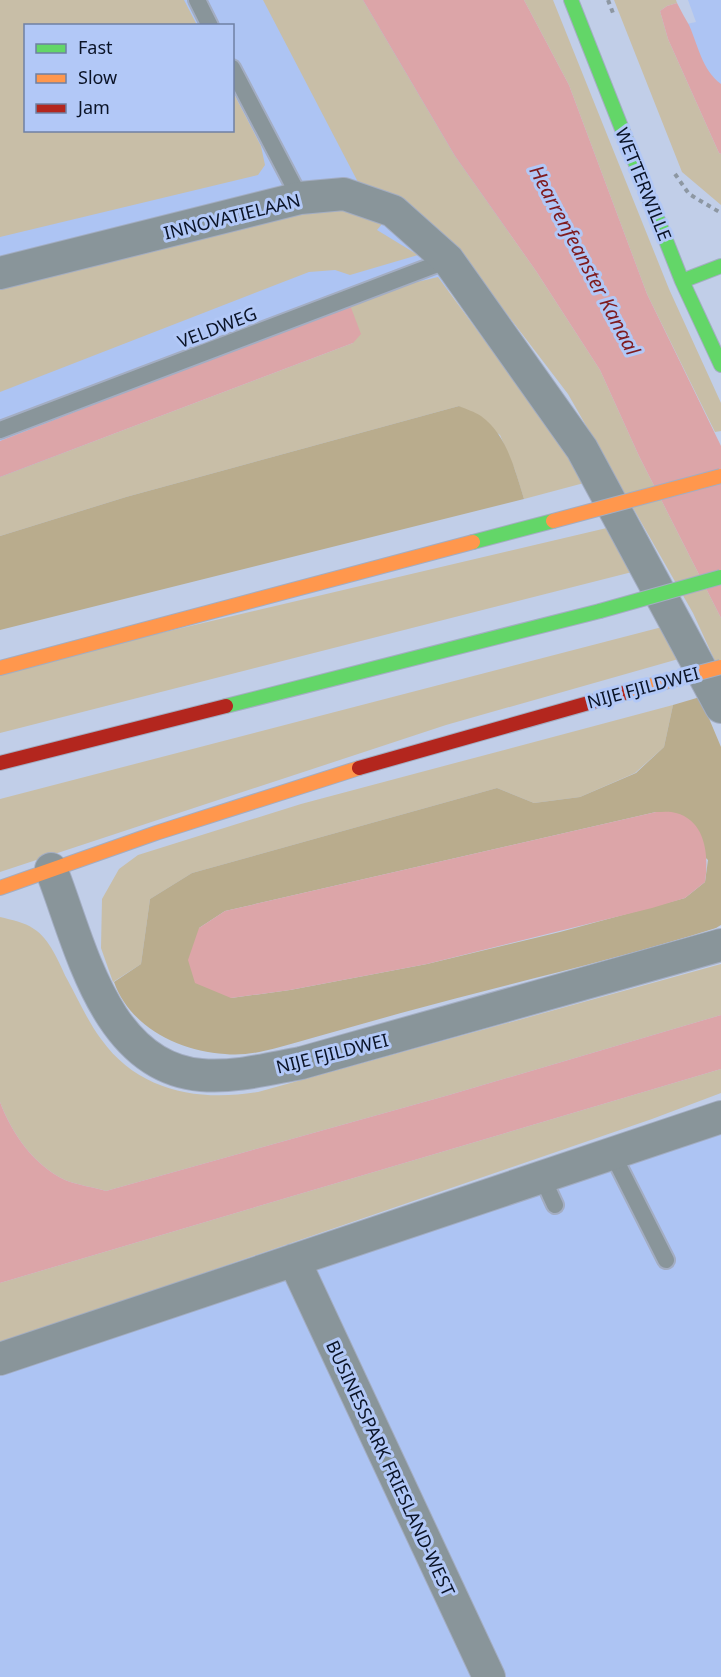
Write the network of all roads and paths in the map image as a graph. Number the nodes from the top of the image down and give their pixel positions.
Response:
1 (197, 0) edge
2 (571, 0) edge
3 (608, 0) edge
4 (616, 22) dead end
5 (209, 24) edge
6 (234, 72) edge
7 (675, 173) dead end
8 (300, 198) junction
9 (721, 213) edge
10 (448, 260) junction
11 (721, 266) edge
12 (0, 273) edge
13 (682, 281) junction
14 (721, 365) edge
15 (0, 430) edge
16 (721, 476) edge
17 (721, 577) edge
18 (721, 667) edge
19 (0, 669) edge
20 (721, 707) edge
21 (0, 763) edge
22 (51, 869) junction
23 (0, 888) edge
24 (721, 945) edge
25 (721, 1117) edge
26 (612, 1153) junction
27 (542, 1177) junction
28 (555, 1205) dead end
29 (294, 1260) junction
30 (666, 1260) dead end
31 (0, 1359) edge
32 (489, 1677) edge

1 - 5 lane
2 - 13 main road, WETTERWILLE
3 - 4 path
6 - 8 lane
7 - 9 path
8 - 10 street, INNOVATIELAAN
8 - 12 street, INNOVATIELAAN
10 - 15 lane, VELDWEG
10 - 20 street
11 - 13 main road
13 - 14 main road, WETTERWILLE
16 - 19 main road, bridge
17 - 21 main road, bridge
18 - 22 main road, NIJE FJILDWEI, bridge
22 - 23 main road, NIJE FJILDWEI
22 - 24 street, NIJE FJILDWEI
25 - 26 street
26 - 27 street
26 - 30 lane
27 - 28 lane
27 - 29 street
29 - 31 street
29 - 32 street, BUSINESSPARK FRIESLAND-WEST

